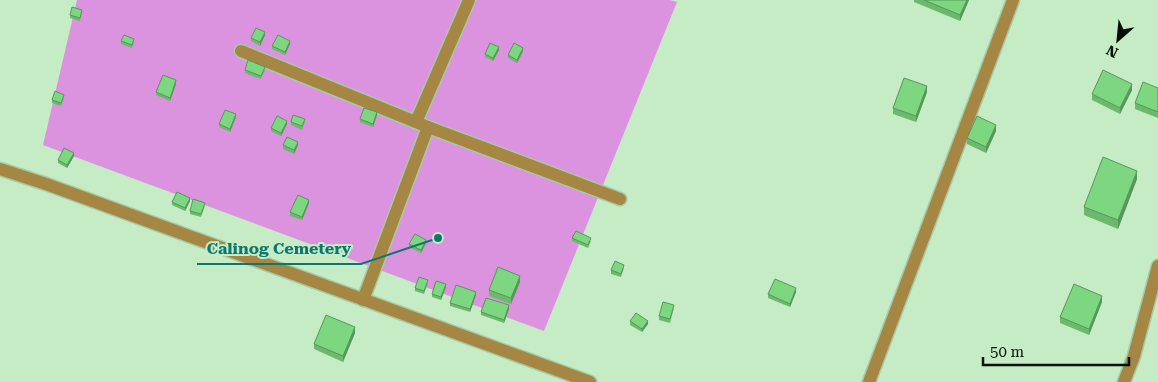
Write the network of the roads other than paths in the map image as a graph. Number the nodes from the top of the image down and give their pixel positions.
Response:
1 (469, 0) edge
2 (1012, 0) edge
3 (241, 50) dead end
4 (422, 125) junction
5 (0, 169) edge
6 (620, 199) dead end
7 (1158, 266) edge
8 (363, 300) junction
9 (590, 382) edge
10 (870, 382) edge
11 (1124, 382) edge

1 - 4 street
2 - 10 street
3 - 4 street
4 - 6 street
4 - 8 street
5 - 8 street
7 - 11 street
8 - 9 street

